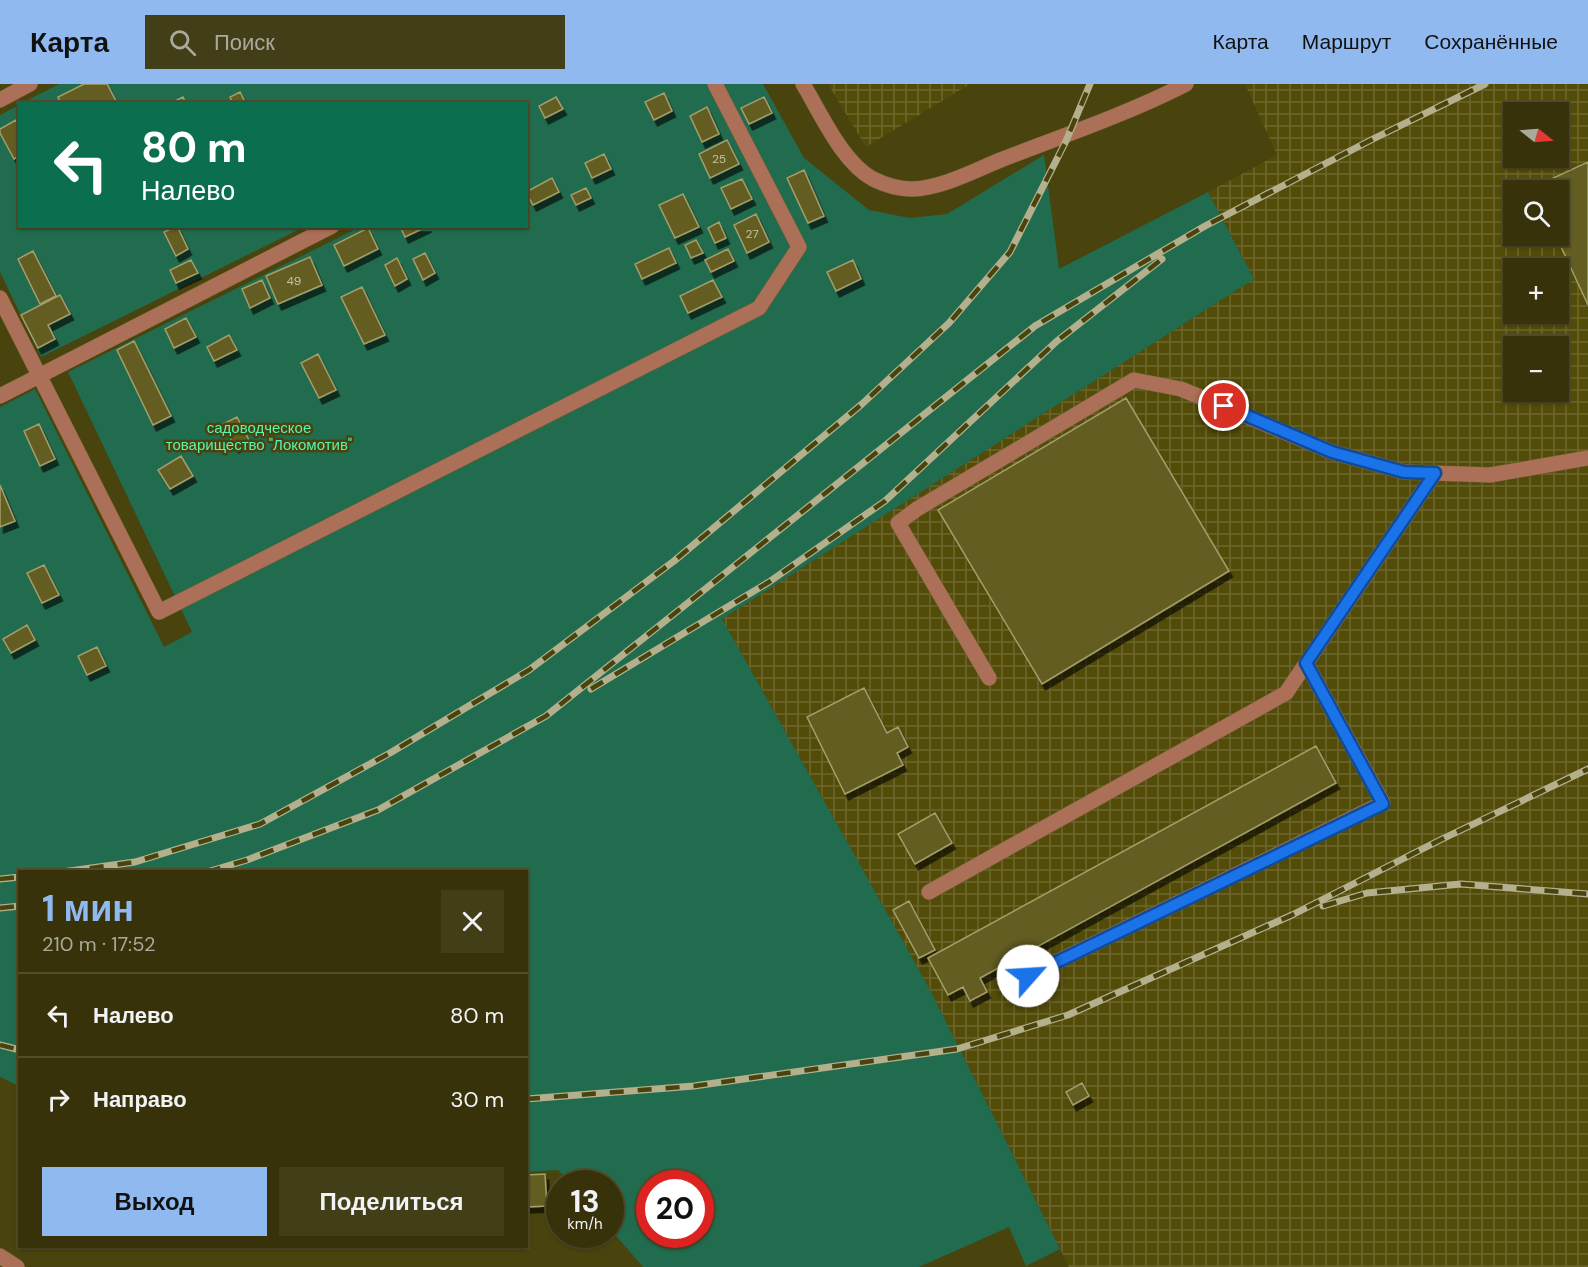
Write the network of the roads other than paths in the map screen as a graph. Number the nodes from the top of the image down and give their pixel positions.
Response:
1 (30, 84) edge
2 (715, 84) edge
3 (803, 84) edge
4 (1186, 84) edge
5 (0, 100) edge
6 (328, 228) edge
7 (0, 298) edge
8 (39, 375) junction
9 (0, 396) edge
10 (1588, 458) edge
11 (1435, 473) junction
12 (1306, 663) junction
13 (989, 678) dead end
14 (929, 891) dead end
15 (1007, 986) dead end
16 (0, 1256) edge
17 (17, 1267) edge

1 - 5 street
2 - 8 street
3 - 4 street
6 - 8 street
7 - 8 street
8 - 9 street
10 - 11 street
11 - 12 street
11 - 13 street
12 - 14 street
12 - 15 street
16 - 17 street

